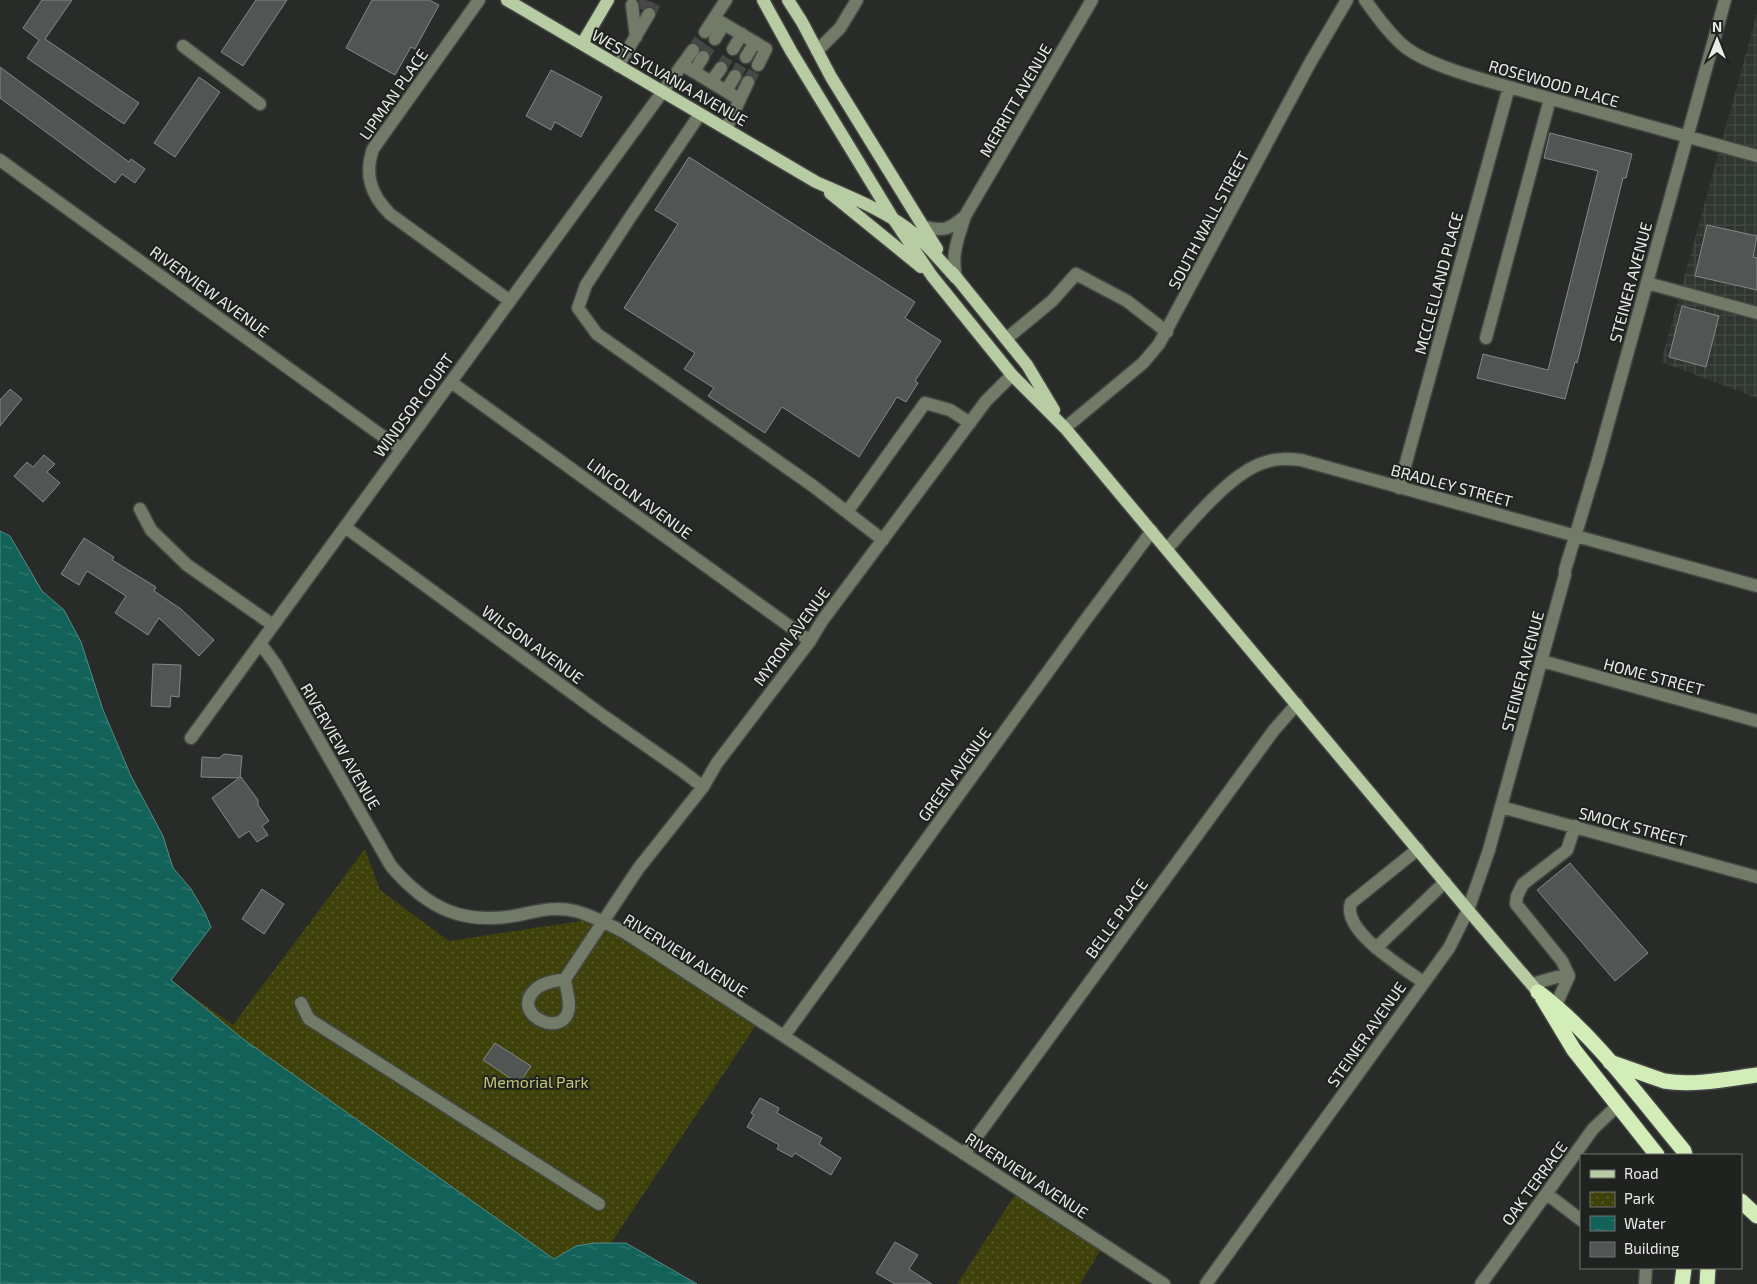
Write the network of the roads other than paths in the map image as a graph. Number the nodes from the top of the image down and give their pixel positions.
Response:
1 (479, 0) edge
2 (507, 0) edge
3 (608, 0) edge
4 (726, 0) edge
5 (763, 0) edge
6 (788, 0) edge
7 (857, 0) edge
8 (1092, 0) edge
9 (1347, 0) edge
10 (1365, 0) edge
11 (1725, 0) edge
12 (719, 21) junction
13 (742, 34) junction
14 (710, 35) tunnel mouth
15 (636, 37) junction
16 (785, 40) junction
17 (755, 42) junction
18 (582, 44) junction
19 (183, 46) dead end
20 (733, 49) tunnel mouth
21 (766, 49) junction
22 (817, 51) junction
23 (698, 53) tunnel mouth
24 (746, 57) tunnel mouth
25 (758, 65) tunnel mouth
26 (618, 66) junction
27 (688, 68) junction
28 (721, 68) tunnel mouth
29 (735, 76) tunnel mouth
30 (711, 82) junction
31 (748, 82) tunnel mouth
32 (1509, 87) junction
33 (726, 91) junction
34 (662, 92) junction
35 (739, 99) junction
36 (1550, 99) junction
37 (260, 104) dead end
38 (700, 114) junction
39 (726, 129) junction
40 (1686, 137) junction
41 (1757, 156) edge
42 (0, 160) edge
43 (816, 182) junction
44 (966, 216) junction
45 (894, 220) junction
46 (922, 226) junction
47 (932, 276) junction
48 (956, 278) junction
49 (1646, 283) junction
50 (510, 301) junction
51 (1757, 313) edge
52 (1166, 332) junction
53 (1486, 338) dead end
54 (1006, 339) junction
55 (1012, 375) junction
56 (450, 382) junction
57 (970, 423) junction
58 (1065, 428) junction
59 (402, 449) junction
60 (1399, 488) junction
61 (140, 509) dead end
62 (846, 512) junction
63 (345, 527) junction
64 (1152, 531) junction
65 (1576, 536) junction
66 (883, 540) junction
67 (1167, 549) junction
68 (1757, 586) edge
69 (273, 625) junction
70 (810, 641) junction
71 (260, 643) junction
72 (1542, 661) junction
73 (1297, 704) junction
74 (1757, 721) edge
75 (191, 738) dead end
76 (702, 787) junction
77 (1501, 807) junction
78 (1575, 826) junction
79 (1418, 849) junction
80 (1757, 877) edge
81 (1445, 882) junction
82 (1468, 910) junction
83 (602, 922) junction
84 (1376, 948) junction
85 (1569, 976) junction
86 (565, 979) dead end
87 (1423, 982) junction
88 (1535, 988) junction
89 (301, 1003) dead end
90 (1556, 1005) junction
91 (784, 1036) junction
92 (1609, 1062) junction
93 (1757, 1076) edge
94 (1618, 1105) junction
95 (964, 1154) junction
96 (1581, 1154) edge
97 (1656, 1154) edge
98 (1686, 1154) edge
99 (1576, 1164) edge
100 (1547, 1194) junction
101 (1742, 1202) edge
102 (598, 1204) dead end
103 (1757, 1216) edge
104 (1580, 1219) edge
105 (1646, 1269) edge
106 (1684, 1269) edge
107 (1708, 1269) edge
108 (1164, 1284) edge
109 (1206, 1284) edge
110 (1481, 1284) edge
111 (1645, 1284) edge
112 (1682, 1284) edge
113 (1707, 1284) edge

1 - 50 street, LIPMAN PLACE
2 - 18 main road, WEST SYLVANIA AVENUE
3 - 18 main road
4 - 12 street
5 - 16 main road
6 - 22 main road
7 - 22 street
8 - 44 street, MERRITT AVENUE
9 - 52 street, SOUTH WALL STREET
10 - 32 street, ROSEWOOD PLACE
11 - 40 street, STEINER AVENUE
12 - 13 street
12 - 14 street
13 - 17 street
13 - 20 street
15 - 15 street
15 - 26 street
16 - 21 street
16 - 45 main road
17 - 21 street
17 - 24 street
18 - 26 main road, WEST SYLVANIA AVENUE
19 - 37 street
21 - 25 street
22 - 46 main road
23 - 27 street, WINDSOR COURT
26 - 34 main road, WEST SYLVANIA AVENUE
27 - 30 street
27 - 34 street, WINDSOR COURT
28 - 30 street
29 - 33 street
30 - 33 street
31 - 35 street
32 - 36 street, ROSEWOOD PLACE
32 - 60 street, MCCLELLAND PLACE
33 - 35 street
34 - 38 main road, WEST SYLVANIA AVENUE
34 - 50 street, WINDSOR COURT
35 - 39 street
36 - 40 street, ROSEWOOD PLACE
36 - 53 street
38 - 39 main road, WEST SYLVANIA AVENUE
38 - 62 street
39 - 43 main road, WEST SYLVANIA AVENUE
40 - 41 street, ROSEWOOD PLACE
40 - 49 street, STEINER AVENUE
42 - 59 street, RIVERVIEW AVENUE
43 - 45 main road, WEST SYLVANIA AVENUE
43 - 47 main road, WEST SYLVANIA AVENUE
44 - 46 street, MERRITT AVENUE
44 - 48 street, MERRITT AVENUE
45 - 47 main road
45 - 48 main road, WEST SYLVANIA AVENUE
46 - 48 main road
47 - 55 main road
48 - 54 main road
49 - 51 street
49 - 65 street, STEINER AVENUE
50 - 56 street, WINDSOR COURT
52 - 54 street
52 - 58 street, SOUTH WALL STREET
54 - 58 main road
55 - 57 street, MYRON AVENUE
55 - 58 main road
56 - 59 street, WINDSOR COURT
56 - 70 street, LINCOLN AVENUE
57 - 62 street
57 - 66 street, MYRON AVENUE
58 - 64 main road
59 - 63 street, WINDSOR COURT
60 - 65 street, BRADLEY STREET
60 - 67 street, BRADLEY STREET
61 - 69 street
62 - 66 street
63 - 69 street, WINDSOR COURT
63 - 76 street, WILSON AVENUE
64 - 67 main road
64 - 91 street, GREEN AVENUE
65 - 68 street, BRADLEY STREET
65 - 72 street, STEINER AVENUE
66 - 70 street, MYRON AVENUE
67 - 73 main road
69 - 71 street, WINDSOR COURT
70 - 76 street, MYRON AVENUE
71 - 75 street, WINDSOR COURT
71 - 83 street, RIVERVIEW AVENUE
72 - 74 street, HOME STREET
72 - 77 street, STEINER AVENUE
73 - 79 main road
73 - 95 street, BELLE PLACE
76 - 83 street, MYRON AVENUE
77 - 78 street, SMOCK STREET
77 - 82 street, STEINER AVENUE
78 - 80 street, SMOCK STREET
78 - 85 street
79 - 81 main road
79 - 84 street
81 - 82 main road
81 - 84 street
82 - 87 street, STEINER AVENUE
82 - 88 main road
83 - 86 street, MYRON AVENUE
83 - 91 street, RIVERVIEW AVENUE
84 - 87 street
85 - 88 street
85 - 90 street
87 - 109 street, STEINER AVENUE
88 - 90 highway
88 - 94 highway
89 - 102 street
90 - 92 highway
91 - 95 street, RIVERVIEW AVENUE
92 - 93 highway
92 - 98 highway
94 - 96 street, OAK TERRACE
94 - 97 highway
95 - 108 street, RIVERVIEW AVENUE
99 - 100 street, OAK TERRACE
100 - 104 street
100 - 110 street, OAK TERRACE
101 - 103 highway
105 - 111 street
106 - 112 highway
107 - 113 highway

